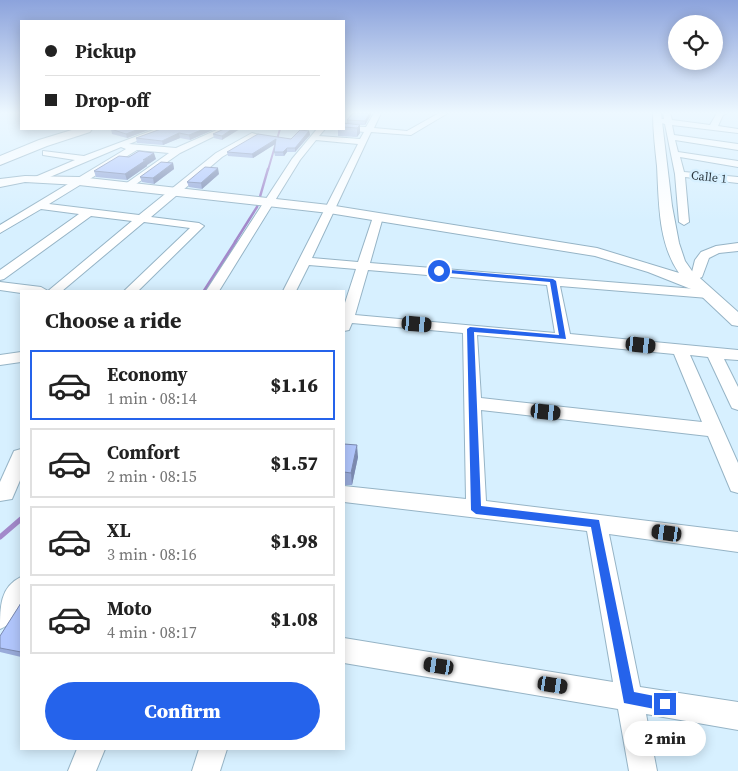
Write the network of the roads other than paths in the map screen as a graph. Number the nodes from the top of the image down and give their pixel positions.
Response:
1 (22, 149) edge
2 (29, 149) edge
3 (109, 149) edge
4 (132, 149) edge
5 (156, 149) edge
6 (182, 149) edge
7 (230, 149) edge
8 (304, 149) edge
9 (359, 149) edge
10 (665, 149) edge
11 (674, 149) edge
12 (177, 151) junction
13 (46, 153) dead end
14 (675, 154) junction
15 (0, 157) edge
16 (85, 159) junction
17 (0, 161) edge
18 (738, 164) edge
19 (680, 174) junction
20 (38, 179) junction
21 (79, 181) junction
22 (738, 181) edge
23 (0, 184) edge
24 (126, 187) junction
25 (176, 192) junction
26 (261, 202) junction
27 (40, 206) junction
28 (329, 209) junction
29 (89, 212) junction
30 (378, 217) junction
31 (143, 219) junction
32 (684, 222) dead end
33 (0, 230) edge
34 (738, 247) edge
35 (304, 260) junction
36 (363, 264) junction
37 (0, 276) edge
38 (692, 278) junction
39 (553, 280) junction
40 (0, 286) edge
41 (33, 290) edge
42 (55, 290) edge
43 (132, 290) edge
44 (214, 290) edge
45 (290, 290) edge
46 (706, 291) junction
47 (738, 321) edge
48 (345, 323) edge
49 (470, 329) junction
50 (563, 337) junction
51 (680, 349) junction
52 (714, 353) junction
53 (738, 355) edge
54 (20, 357) edge
55 (0, 360) edge
56 (472, 403) junction
57 (738, 404) edge
58 (714, 430) junction
59 (20, 458) edge
60 (738, 485) edge
61 (0, 493) edge
62 (345, 494) edge
63 (476, 510) junction
64 (596, 523) junction
65 (738, 542) edge
66 (20, 589) edge
67 (0, 617) edge
68 (345, 650) edge
69 (629, 698) junction
70 (738, 716) edge
71 (91, 750) edge
72 (213, 750) edge
73 (82, 771) edge
74 (206, 771) edge
75 (643, 771) edge

1 - 15 main road
2 - 17 main road
3 - 16 street
4 - 21 street
5 - 12 street
6 - 12 street
7 - 25 street
8 - 26 street
9 - 28 street
10 - 38 street
11 - 14 street
12 - 24 street
13 - 16 street
14 - 18 street
14 - 19 street
16 - 20 street
19 - 22 street, Calle 1
19 - 32 street
20 - 21 street
20 - 23 street
21 - 24 street
21 - 27 street
24 - 25 street
25 - 26 street
25 - 31 street
26 - 28 street
26 - 44 street
27 - 29 street
27 - 33 street
28 - 30 street
28 - 35 street
29 - 31 street
29 - 37 street
30 - 36 street
30 - 46 street
31 - 42 street
31 - 43 street
34 - 38 street
35 - 36 street
35 - 45 street
36 - 39 street
36 - 48 street
38 - 46 street
39 - 46 street
39 - 50 street
40 - 41 street
46 - 47 street
48 - 49 street
49 - 50 street
49 - 56 street
50 - 51 street
51 - 52 street
51 - 58 street
52 - 53 street
52 - 57 street
54 - 55 street
56 - 58 street
56 - 63 street
58 - 60 street
59 - 61 street
62 - 63 street
63 - 64 street
64 - 65 street
64 - 69 street
66 - 67 street
68 - 69 street
69 - 70 street
69 - 75 street
71 - 73 street
72 - 74 street

